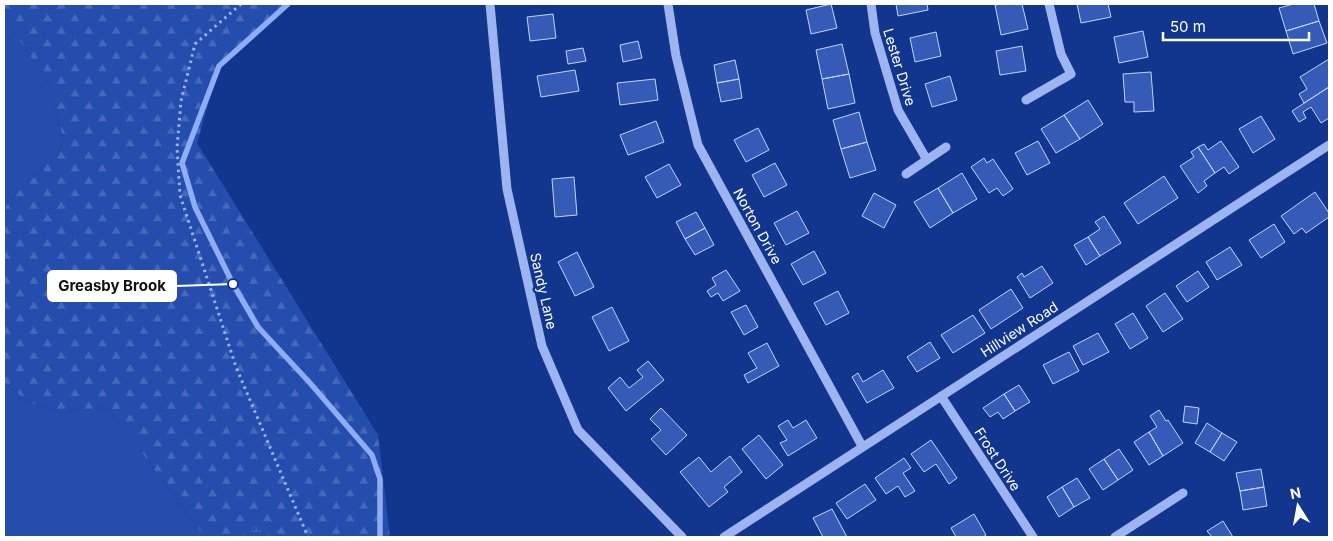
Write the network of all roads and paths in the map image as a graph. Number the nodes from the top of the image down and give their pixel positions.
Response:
1 (241, 4) edge
2 (490, 4) edge
3 (668, 4) edge
4 (871, 4) edge
5 (1049, 4) edge
6 (1026, 100) dead end
7 (1329, 145) edge
8 (946, 147) dead end
9 (927, 160) junction
10 (906, 174) dead end
11 (941, 396) junction
12 (862, 446) junction
13 (1183, 493) dead end
14 (308, 537) edge
15 (682, 537) edge
16 (724, 537) edge
17 (1033, 537) edge
18 (1115, 537) edge

1 - 14 path
2 - 15 street, Sandy Lane
3 - 12 street, Norton Drive
4 - 9 street, Lester Drive
5 - 6 street
7 - 11 street, Hillview Road
8 - 9 street
9 - 10 street
11 - 12 street, Hillview Road
11 - 17 street, Frost Drive
12 - 16 street, Hillview Road
13 - 18 street

